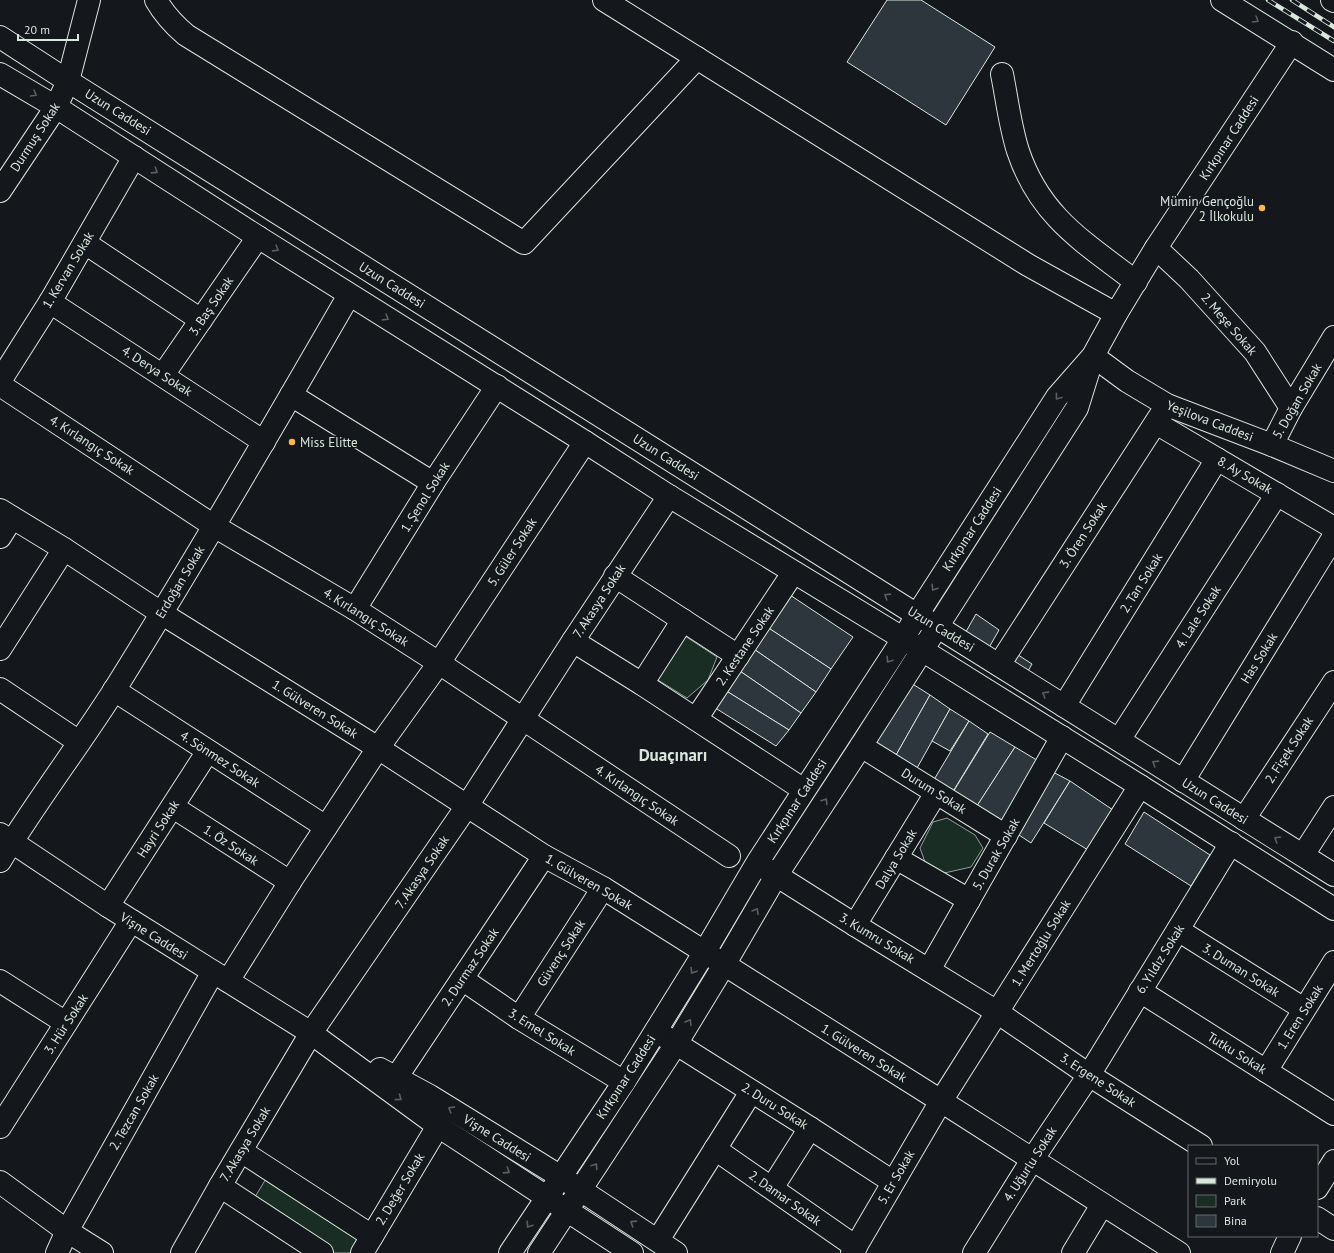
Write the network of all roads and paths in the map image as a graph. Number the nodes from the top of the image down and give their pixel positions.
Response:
1 (89, 0) edge
2 (156, 0) edge
3 (604, 0) edge
4 (1222, 0) edge
5 (0, 37) edge
6 (1292, 42) junction
7 (697, 58) junction
8 (1334, 70) edge
9 (0, 74) edge
10 (1002, 74) dead end
11 (68, 81) junction
12 (56, 107) junction
13 (134, 157) junction
14 (0, 191) edge
15 (258, 237) junction
16 (85, 243) junction
17 (1156, 248) junction
18 (1136, 282) junction
19 (349, 295) junction
20 (50, 302) junction
21 (1116, 314) junction
22 (201, 320) junction
23 (1334, 337) edge
24 (1093, 356) junction
25 (163, 375) junction
26 (0, 381) edge
27 (0, 385) edge
28 (497, 386) junction
29 (291, 395) junction
30 (1291, 408) junction
31 (1161, 414) junction
32 (264, 442) junction
33 (585, 442) junction
34 (1272, 445) junction
35 (1217, 459) junction
36 (1334, 471) edge
37 (433, 483) junction
38 (1277, 494) junction
39 (669, 496) junction
40 (6, 514) edge
41 (214, 526) junction
42 (1334, 528) edge
43 (1334, 536) edge
44 (0, 537) edge
45 (64, 549) junction
46 (794, 572) junction
47 (615, 576) junction
48 (355, 609) junction
49 (161, 613) junction
50 (917, 615) junction
51 (683, 620) junction
52 (938, 627) junction
53 (903, 639) junction
54 (573, 641) junction
55 (0, 649) edge
56 (922, 650) junction
57 (738, 656) junction
58 (439, 663) junction
59 (999, 665) junction
60 (1334, 682) edge
61 (642, 684) junction
62 (0, 690) edge
63 (114, 690) junction
64 (1064, 706) junction
65 (523, 718) junction
66 (696, 719) junction
67 (1062, 738) junction
68 (1119, 740) junction
69 (79, 742) junction
70 (861, 746) junction
71 (378, 748) junction
72 (208, 751) junction
73 (1183, 780) junction
74 (1140, 786) junction
75 (804, 790) junction
76 (936, 792) junction
77 (467, 806) junction
78 (172, 807) junction
79 (1334, 807) edge
80 (1244, 819) junction
81 (326, 827) junction
82 (1006, 836) junction
83 (6, 838) edge
84 (1231, 843) junction
85 (1303, 855) junction
86 (544, 856) junction
87 (729, 856) dead end
88 (896, 858) junction
89 (0, 861) edge
90 (757, 863) junction
91 (1334, 875) edge
92 (776, 876) junction
93 (290, 882) junction
94 (603, 888) junction
95 (969, 900) junction
96 (108, 906) junction
97 (1334, 909) edge
98 (131, 921) junction
99 (855, 925) junction
100 (1178, 930) junction
101 (704, 953) junction
102 (1334, 962) edge
103 (724, 965) junction
104 (929, 970) junction
105 (220, 977) junction
106 (462, 979) junction
107 (0, 981) edge
108 (1140, 991) junction
109 (1304, 1009) junction
110 (997, 1012) junction
111 (519, 1018) junction
112 (66, 1023) junction
113 (656, 1031) junction
114 (311, 1033) junction
115 (676, 1044) junction
116 (1266, 1071) junction
117 (1089, 1075) junction
118 (396, 1078) junction
119 (624, 1082) junction
120 (751, 1092) junction
121 (941, 1101) junction
122 (1334, 1114) edge
123 (438, 1126) junction
124 (0, 1127) edge
125 (810, 1128) junction
126 (1199, 1145) edge
127 (715, 1149) junction
128 (241, 1151) junction
129 (1032, 1160) junction
130 (1334, 1161) edge
131 (561, 1177) junction
132 (0, 1182) edge
133 (893, 1182) junction
134 (220, 1186) junction
135 (1318, 1186) edge
136 (772, 1188) junction
137 (580, 1189) junction
138 (548, 1198) junction
139 (1102, 1205) junction
140 (566, 1211) junction
141 (1318, 1219) edge
142 (1334, 1229) edge
143 (67, 1231) junction
144 (1290, 1237) edge
145 (658, 1240) junction
146 (367, 1244) edge
147 (854, 1250) edge
148 (1165, 1250) edge
149 (57, 1253) edge
150 (102, 1253) edge
151 (182, 1253) edge
152 (322, 1253) edge
153 (510, 1253) edge
154 (539, 1253) edge
155 (632, 1253) edge
156 (676, 1253) edge
157 (974, 1253) edge
158 (1073, 1253) edge
159 (1282, 1253) edge

1 - 11 main road, Durmuş Sokak
2 - 7 main road
3 - 7 main road
4 -> 6 main road
5 - 11 main road, Uzun Caddesi
6 - 8 main road
6 - 17 main road, Kırkpınar Caddesi
7 - 21 main road
9 -> 12 main road, Uzun Caddesi
10 - 18 main road
11 - 12 main road, Durmuş Sokak
50 -> 11 main road, Uzun Caddesi
12 - 13 main road, Uzun Caddesi
12 - 14 main road, Durmuş Sokak
13 -> 15 main road, Uzun Caddesi
13 - 16 main road, 1. Kervan Sokak
15 -> 19 main road, Uzun Caddesi
15 - 22 main road, 3. Baş Sokak
16 - 20 main road, 1. Kervan Sokak
16 - 22 main road
17 - 18 main road, Kırkpınar Caddesi
17 - 30 main road, 2. Meşe Sokak
18 - 21 main road, Kırkpınar Caddesi
19 -> 28 main road, Uzun Caddesi
19 - 29 main road, Erdoğan Sokak
20 - 25 main road, 4. Derya Sokak
20 - 26 main road, 1. Kervan Sokak
21 - 24 main road, Kırkpınar Caddesi
22 - 25 main road, 3. Baş Sokak
23 - 30 main road, 5. Doğan Sokak
24 - 31 main road, Yeşilova Caddesi
24 -> 50 main road, Kırkpınar Caddesi
24 - 52 main road, Kırkpınar Caddesi
25 - 32 main road, 4. Derya Sokak
27 - 41 main road, 4. Kırlangıç Sokak
28 - 33 main road, Uzun Caddesi
28 - 37 main road, 1. Şenol Sokak
29 - 32 main road, Erdoğan Sokak
29 - 37 main road
30 - 34 main road, 5. Doğan Sokak
31 - 34 main road, Yeşilova Caddesi
31 - 35 main road, 8. Ay Sokak
31 - 59 main road, 3. Ören Sokak
32 - 41 main road, Erdoğan Sokak
33 - 39 main road, Uzun Caddesi
33 - 58 main road, 5. Güler Sokak
34 - 36 main road, Yeşilova Caddesi
35 - 38 main road, 8. Ay Sokak
35 - 64 main road, 2. Tan Sokak
37 - 48 main road, 1. Şenol Sokak
38 - 42 main road, 8. Ay Sokak
38 - 68 main road, 4. Lale Sokak
39 - 46 main road, Uzun Caddesi
39 - 47 main road, 7. Akasya Sokak
40 - 44 main road
40 - 45 main road, 1. Gülveren Sokak
41 - 48 main road, 4. Kırlangıç Sokak
41 - 49 main road, Erdoğan Sokak
43 - 73 main road, Has Sokak
45 - 49 main road, 1. Gülveren Sokak
45 - 55 main road
46 - 53 main road, Uzun Caddesi
46 - 57 main road, 2. Kestane Sokak
47 - 51 main road
47 - 54 main road, 7. Akasya Sokak
48 - 58 main road, 4. Kırlangıç Sokak
49 - 63 main road, Erdoğan Sokak
49 - 71 main road, 1. Gülveren Sokak
50 - 52 main road, Uzun Caddesi
50 - 53 main road, Kırkpınar Caddesi
51 - 57 main road
51 - 61 main road
52 - 56 main road, Kırkpınar Caddesi
52 - 59 main road, Uzun Caddesi
53 - 56 main road, Uzun Caddesi
53 -> 75 main road, Kırkpınar Caddesi
54 - 61 main road
54 - 65 main road, 7. Akasya Sokak
56 - 67 main road, Uzun Caddesi
56 - 70 main road, Kırkpınar Caddesi
57 - 66 main road, 2. Kestane Sokak
58 - 65 main road, 4. Kırlangıç Sokak
58 - 71 main road, 5. Güler Sokak
64 -> 59 main road, Uzun Caddesi
60 - 80 main road, 2. Fişek Sokak
61 - 66 main road
62 - 69 main road
63 - 69 main road, Erdoğan Sokak
63 - 72 main road, 4. Sönmez Sokak
64 - 68 main road, Uzun Caddesi
65 - 77 main road, 7. Akasya Sokak
65 - 87 main road, 4. Kırlangıç Sokak
66 - 75 main road
67 - 74 main road, Uzun Caddesi
67 - 82 main road, 5. Durak Sokak
73 -> 68 main road, Uzun Caddesi
69 - 83 main road, Erdoğan Sokak
70 - 76 main road, Durum Sokak
92 -> 70 main road, Kırkpınar Caddesi
71 - 77 main road, 1. Gülveren Sokak
71 - 81 main road, 5. Güler Sokak
72 - 78 main road, Hayri Sokak
72 - 81 main road, 4. Sönmez Sokak
73 - 80 main road, Uzun Caddesi
74 - 84 main road, Uzun Caddesi
74 - 110 main road, 1. Mertoğlu Sokak
75 - 90 main road, Kırkpınar Caddesi
76 - 82 main road, Durum Sokak
76 - 88 main road, Dalya Sokak
77 - 86 main road, 1. Gülveren Sokak
77 - 114 main road, 7. Akasya Sokak
78 - 93 main road, 1. Öz Sokak
78 - 96 main road, Hayri Sokak
79 - 85 main road
85 -> 80 main road, Uzun Caddesi
81 - 93 main road, 2. Tezcan Sokak
82 - 95 main road, 5. Durak Sokak
83 - 89 main road, Erdoğan Sokak
83 - 96 main road, Vişne Caddesi
84 - 97 main road, Uzun Caddesi
84 - 100 main road, 6. Yıldız Sokak
85 - 91 main road, Uzun Caddesi
86 - 94 main road, 1. Gülveren Sokak
86 - 106 main road, 2. Durmaz Sokak
88 - 95 main road
88 - 99 main road, Dalya Sokak
90 - 92 main road, 3. Kumru Sokak
90 - 101 main road, Kırkpınar Caddesi
92 - 99 main road, 3. Kumru Sokak
103 -> 92 main road, Kırkpınar Caddesi
93 - 105 main road, 2. Tezcan Sokak
94 - 101 main road, 1. Gülveren Sokak
94 - 111 main road, Güvenç Sokak
95 - 104 main road, 5. Durak Sokak
96 - 98 main road, Vişne Caddesi
98 - 105 main road, Vişne Caddesi
98 - 112 main road, 3. Hür Sokak
99 - 104 main road, 3. Kumru Sokak
100 - 108 main road, 6. Yıldız Sokak
100 - 109 main road, 3. Duman Sokak
101 - 103 main road, 1. Gülveren Sokak
101 -> 113 main road, Kırkpınar Caddesi
102 - 109 main road, 1. Eren Sokak
115 -> 103 main road, Kırkpınar Caddesi
103 - 121 main road, 1. Gülveren Sokak
104 - 110 main road, 3. Kumru Sokak
105 - 114 main road, Vişne Caddesi
105 - 143 main road, 2. Tezcan Sokak
106 - 111 main road, 3. Emel Sokak
106 - 118 main road, 2. Durmaz Sokak
107 - 112 main road
108 - 116 main road, Tutku Sokak
108 - 117 main road, 6. Yıldız Sokak
109 - 116 main road, 1. Eren Sokak
110 - 117 main road, 3. Ergene Sokak
110 - 121 main road, 1. Mertoğlu Sokak
111 - 119 main road, 3. Emel Sokak
112 - 124 main road, 3. Hür Sokak
113 - 115 main road, 2. Duru Sokak
113 - 119 main road, Kırkpınar Caddesi
114 - 118 main road, Vişne Caddesi
114 -> 123 main road, Vişne Caddesi
114 - 128 main road, 7. Akasya Sokak
115 - 120 main road, 2. Duru Sokak
137 -> 115 main road, Kırkpınar Caddesi
116 - 122 main road, Tutku Sokak
117 - 126 main road, 3. Ergene Sokak
117 - 129 main road, 4. Uğurlu Sokak
131 -> 118 main road, Vişne Caddesi
119 - 131 main road, Kırkpınar Caddesi
120 - 125 main road, 2. Duru Sokak
120 - 127 main road
121 - 129 main road, 1. Gülveren Sokak
121 - 133 main road, 5. Er Sokak
123 -> 138 main road, Vişne Caddesi
123 - 146 main road, 2. Değer Sokak
125 - 133 main road, 2. Duru Sokak
125 - 136 main road
127 - 136 main road, 2. Damar Sokak
127 - 145 main road
128 - 134 main road, 7. Akasya Sokak
128 - 146 main road
129 - 139 main road, 1. Gülveren Sokak
129 - 157 main road, 4. Uğurlu Sokak
130 - 135 main road
131 - 137 main road, Vişne Caddesi
131 - 138 main road, Kırkpınar Caddesi
132 - 143 main road
133 - 147 main road, 5. Er Sokak
134 - 151 main road, 7. Akasya Sokak
134 - 152 main road
136 - 147 main road, 2. Damar Sokak
137 - 140 main road, Kırkpınar Caddesi
145 -> 137 main road, Vişne Caddesi
138 - 140 main road, Vişne Caddesi
138 -> 153 main road, Kırkpınar Caddesi
139 - 148 main road, 1. Gülveren Sokak
139 - 158 main road
140 - 154 main road, Kırkpınar Caddesi
140 - 155 main road, Vişne Caddesi
141 - 142 main road
143 - 149 main road, 2. Tezcan Sokak
143 - 150 main road
144 - 159 main road
145 - 156 main road, Vişne Caddesi

